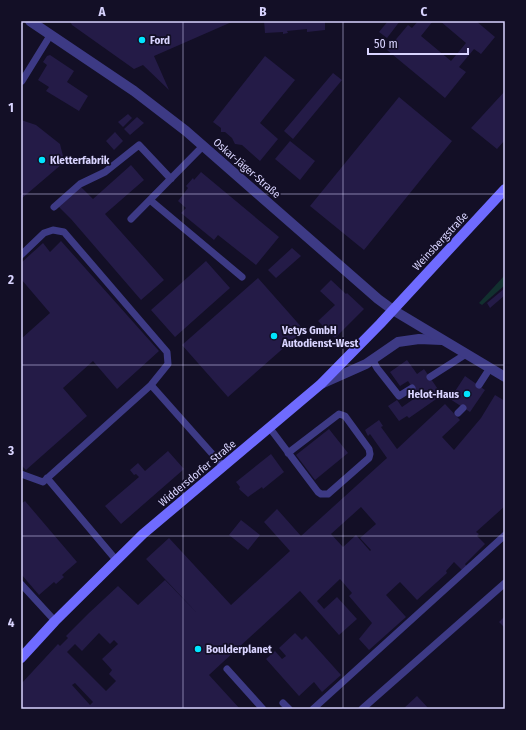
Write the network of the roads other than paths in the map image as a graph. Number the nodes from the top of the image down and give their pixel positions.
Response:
1 (30, 21) edge
2 (42, 24) edge
3 (51, 34) junction
4 (22, 81) dead end
5 (203, 146) junction
6 (171, 179) junction
7 (505, 189) edge
8 (150, 200) junction
9 (54, 207) dead end
10 (130, 219) dead end
11 (21, 255) edge
12 (242, 277) dead end
13 (393, 310) junction
14 (442, 340) junction
15 (466, 354) junction
16 (372, 359) junction
17 (490, 368) junction
18 (430, 377) dead end
19 (505, 377) edge
20 (321, 384) junction
21 (151, 385) junction
22 (478, 386) dead end
23 (412, 388) dead end
24 (269, 428) junction
25 (288, 453) junction
26 (223, 466) junction
27 (21, 474) edge
28 (47, 478) junction
29 (505, 535) edge
30 (117, 561) junction
31 (505, 583) edge
32 (21, 584) edge
33 (55, 622) junction
34 (21, 658) edge
35 (227, 669) dead end
36 (283, 703) dead end
37 (263, 709) edge
38 (289, 709) edge
39 (313, 709) edge
40 (362, 709) edge

1 - 2 street, Oskar-Jäger-Straße
2 - 3 street, Oskar-Jäger-Straße
3 - 4 lane
3 - 5 street, Oskar-Jäger-Straße
5 - 6 lane
5 - 13 street, Oskar-Jäger-Straße
6 - 8 lane
6 - 9 lane
7 - 13 main road, Weinsbergstraße
8 - 10 lane
8 - 12 lane
11 - 21 lane
13 - 14 street, Oskar-Jäger-Straße
13 - 20 main road, Widdersdorfer Straße
14 - 15 street, Oskar-Jäger-Straße
14 - 16 street, Oskar-Jäger-Straße
15 - 17 street, Oskar-Jäger-Straße
15 - 18 lane
16 - 20 street, Oskar-Jäger-Straße
16 - 23 lane
17 - 19 street, Oskar-Jäger-Straße
17 - 22 lane
20 - 24 main road, Widdersdorfer Straße
21 - 26 lane
21 - 28 lane
24 - 25 lane
24 - 26 main road, Widdersdorfer Straße
25 - 25 lane
26 - 30 main road, Widdersdorfer Straße
27 - 28 lane
28 - 30 lane
29 - 39 lane
30 - 33 main road, Widdersdorfer Straße
31 - 40 lane
32 - 33 lane
33 - 34 main road, Widdersdorfer Straße
35 - 37 lane
36 - 38 lane

